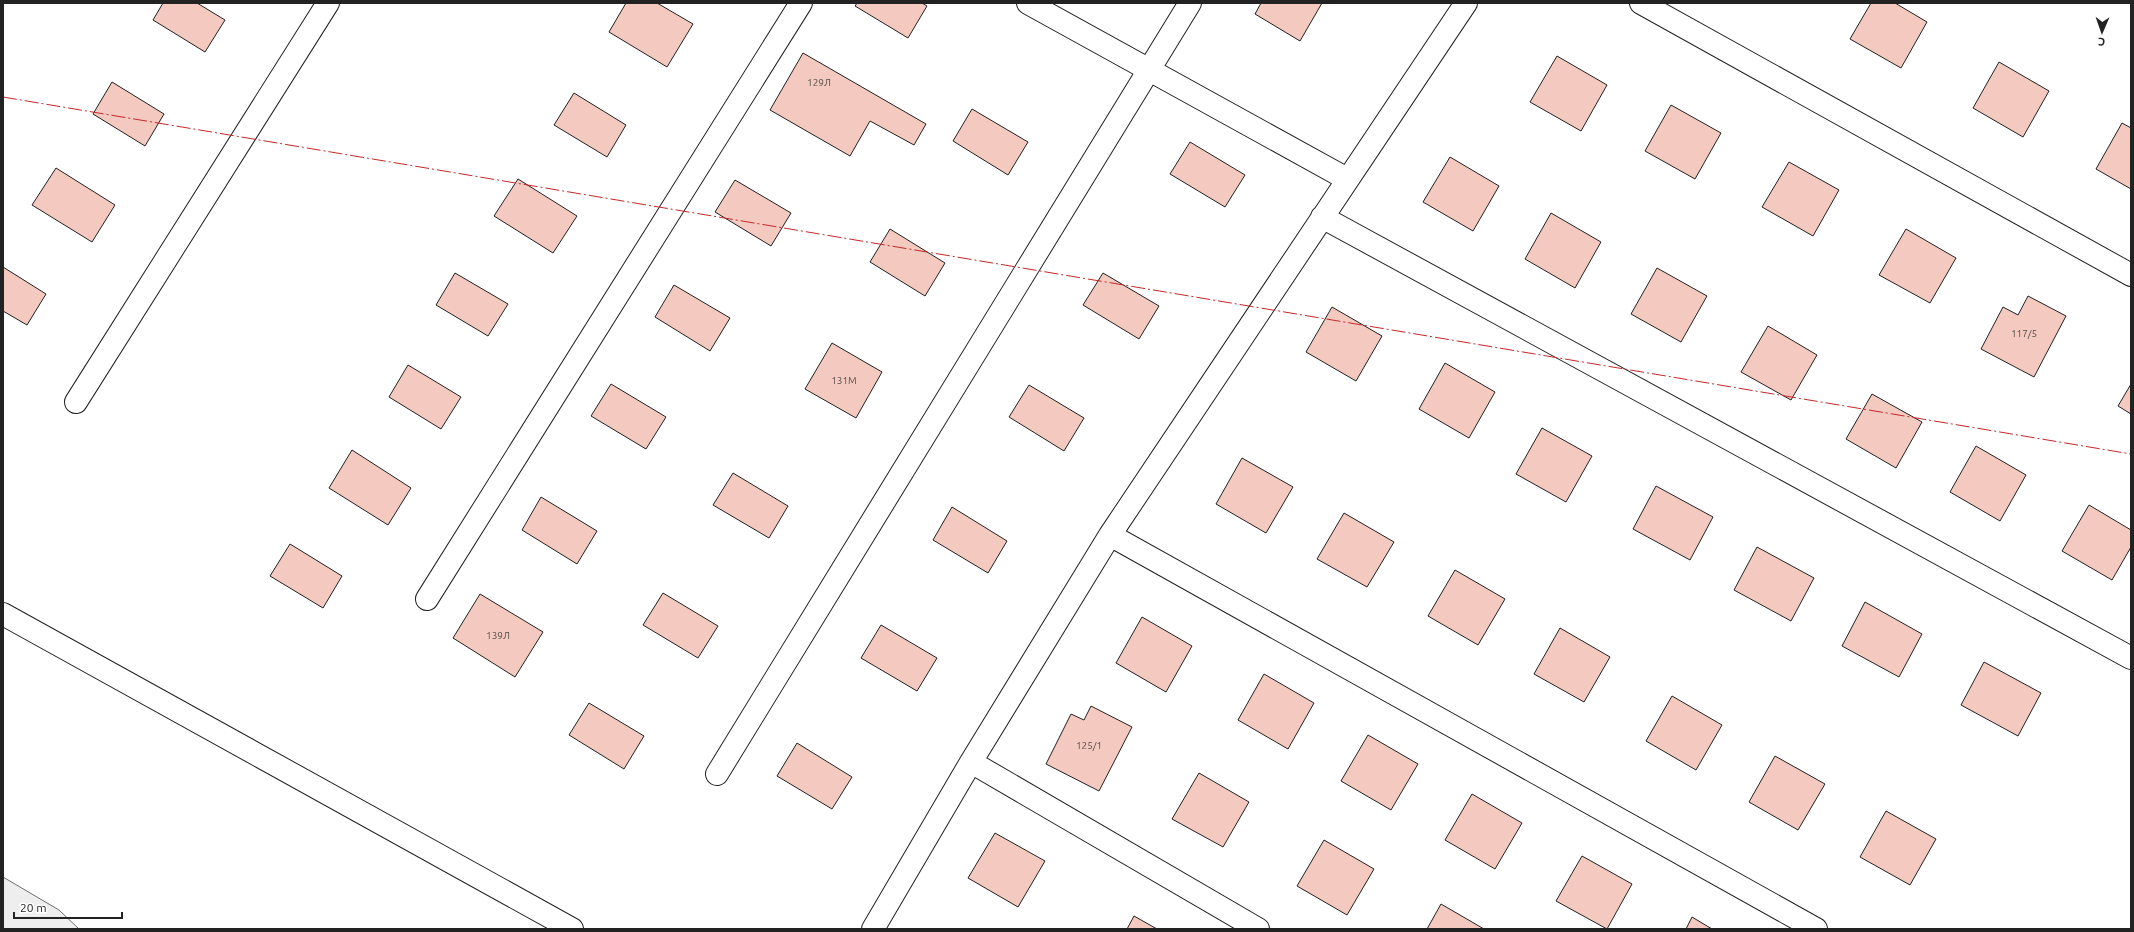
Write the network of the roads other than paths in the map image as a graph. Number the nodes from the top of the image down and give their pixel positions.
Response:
1 (328, 3) edge
2 (800, 3) edge
3 (1028, 3) edge
4 (1190, 3) edge
5 (1466, 3) edge
6 (1641, 3) edge
7 (1149, 71) junction
8 (1347, 179) junction
9 (1322, 217) junction
10 (2131, 275) edge
11 (76, 402) dead end
12 (1110, 535) junction
13 (427, 599) dead end
14 (3, 614) edge
15 (2131, 658) edge
16 (972, 762) junction
17 (717, 774) dead end
18 (572, 929) edge
19 (874, 929) edge
20 (1258, 929) edge
21 (1816, 929) edge

1 - 11 street
2 - 13 street
3 - 7 street
4 - 7 street
5 - 8 street
6 - 10 street
7 - 8 street
7 - 17 street
8 - 9 street
9 - 12 street
9 - 15 street
12 - 16 street
12 - 21 street
14 - 18 street
16 - 19 street
16 - 20 street

